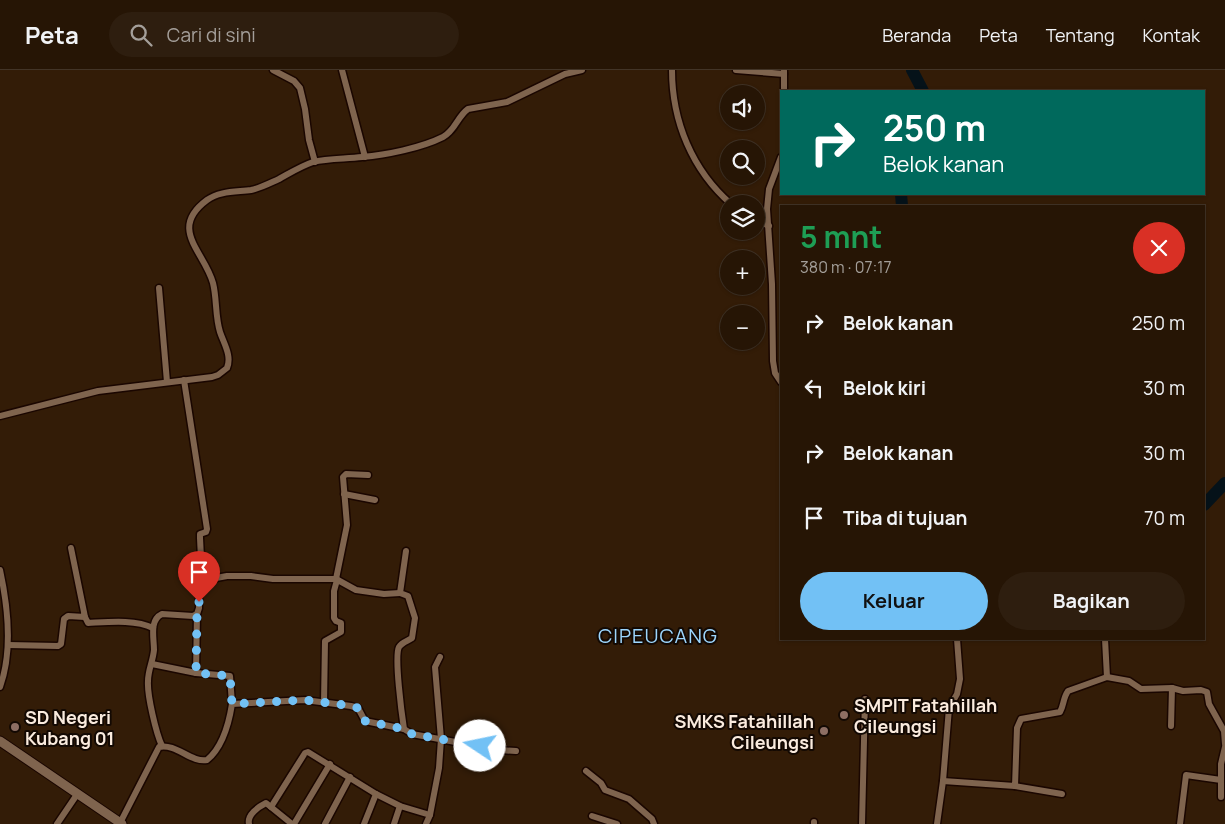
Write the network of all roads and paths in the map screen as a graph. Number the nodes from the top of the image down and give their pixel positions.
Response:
1 (273, 70) edge
2 (342, 70) edge
3 (582, 70) edge
4 (672, 70) edge
5 (736, 70) edge
6 (784, 72) edge
7 (784, 90) edge
8 (364, 157) junction
9 (780, 160) edge
10 (315, 162) junction
11 (723, 195) edge
12 (765, 224) edge
13 (769, 226) junction
14 (159, 288) dead end
15 (184, 380) junction
16 (780, 380) edge
17 (167, 382) junction
18 (0, 416) edge
19 (368, 475) dead end
20 (344, 494) junction
21 (375, 500) dead end
22 (71, 548) dead end
23 (406, 551) dead end
24 (0, 571) edge
25 (336, 580) junction
26 (207, 585) junction
27 (400, 594) junction
28 (197, 614) junction
29 (85, 617) junction
30 (153, 628) junction
31 (956, 640) edge
32 (1105, 640) edge
33 (8, 646) junction
34 (440, 657) dead end
35 (152, 664) junction
36 (196, 673) junction
37 (1107, 677) junction
38 (0, 687) edge
39 (1172, 688) junction
40 (865, 699) dead end
41 (324, 702) junction
42 (232, 704) junction
43 (1171, 726) dead end
44 (404, 729) junction
45 (441, 739) junction
46 (0, 741) edge
47 (162, 746) junction
48 (1225, 746) edge
49 (516, 751) dead end
50 (330, 764) junction
51 (586, 771) dead end
52 (350, 777) junction
53 (1221, 780) junction
54 (943, 781) junction
55 (1015, 786) junction
56 (78, 793) junction
57 (376, 794) junction
58 (1062, 794) dead end
59 (1221, 797) dead end
60 (400, 806) junction
61 (272, 807) junction
62 (430, 815) junction
63 (592, 816) dead end
64 (121, 823) edge
65 (57, 824) edge
66 (249, 824) edge
67 (293, 824) edge
68 (325, 824) edge
69 (364, 824) edge
70 (394, 824) edge
71 (426, 824) edge
72 (617, 824) edge
73 (654, 824) edge
74 (862, 824) edge
75 (937, 824) edge
76 (1180, 824) edge

1 - 10 street
2 - 8 street
3 - 8 street
4 - 11 street
5 - 6 street
6 - 7 street
8 - 10 street
9 - 13 street
10 - 15 street
12 - 13 street
13 - 16 street
14 - 17 street
15 - 17 street
15 - 26 street
17 - 18 street
19 - 20 street
20 - 21 street
20 - 25 street
22 - 29 street
23 - 27 street
24 - 33 street
25 - 26 street
25 - 27 street
25 - 41 street
26 - 28 street
27 - 44 street
28 - 30 street
28 - 36 street
29 - 30 street
29 - 33 street
30 - 35 street
31 - 54 street
32 - 37 street
33 - 38 street
34 - 45 street
35 - 36 street
35 - 47 street
36 - 42 street
37 - 39 street
37 - 55 street
39 - 43 street
39 - 48 street
40 - 74 street
41 - 42 street
41 - 44 street
42 - 47 street
44 - 45 street
45 - 49 street
45 - 62 street
46 - 56 street
47 - 64 street
48 - 53 street
50 - 52 street
50 - 61 street
50 - 67 street
51 - 73 street
52 - 57 street
52 - 68 street
53 - 59 street
53 - 76 street
54 - 55 street
54 - 75 street
55 - 58 street
56 - 64 street
56 - 65 street
57 - 60 street
57 - 69 street
60 - 62 street
60 - 70 street
61 - 66 street
61 - 67 street
62 - 71 street
63 - 72 street

